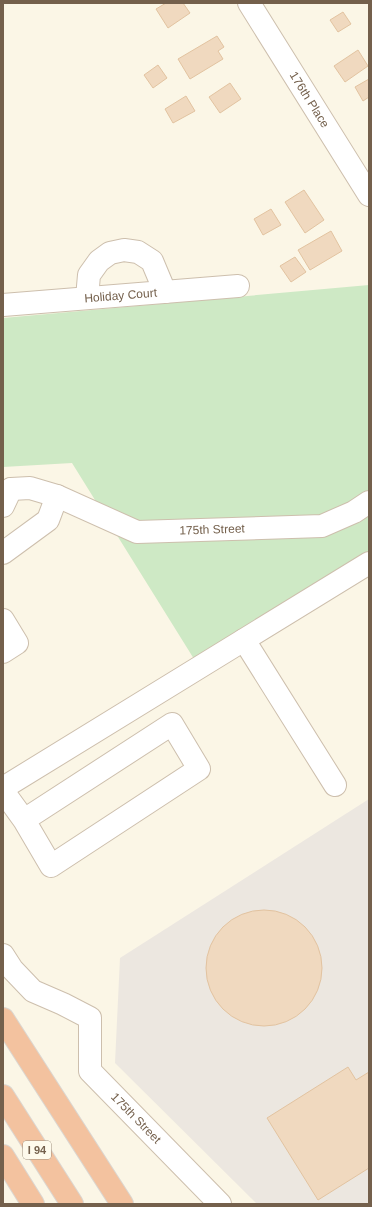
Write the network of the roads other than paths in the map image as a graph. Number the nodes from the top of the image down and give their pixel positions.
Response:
1 (249, 3) edge
2 (369, 196) edge
3 (238, 286) dead end
4 (165, 292) junction
5 (87, 298) junction
6 (3, 305) edge
7 (6, 491) edge
8 (57, 496) junction
9 (369, 502) edge
10 (3, 553) edge
11 (369, 562) edge
12 (3, 620) edge
13 (244, 640) junction
14 (10, 647) edge
15 (335, 785) dead end
16 (3, 790) edge
17 (24, 820) junction
18 (3, 955) edge
19 (3, 1019) edge
20 (3, 1096) edge
21 (3, 1156) edge
22 (33, 1204) edge
23 (72, 1204) edge
24 (122, 1204) edge
25 (220, 1204) edge

1 - 2 street, 176th Place
3 - 4 street, Holiday Court
4 - 5 street, Holiday Court
4 - 5 street
5 - 6 street, Holiday Court
7 - 8 street, 175th Street
8 - 9 street, 175th Street
8 - 10 street
11 - 13 street
12 - 14 street
13 - 15 street
13 - 16 street
16 - 17 street
17 - 17 street
18 - 25 street, 175th Street
19 - 24 highway
20 - 23 highway, I 94
21 - 22 highway

